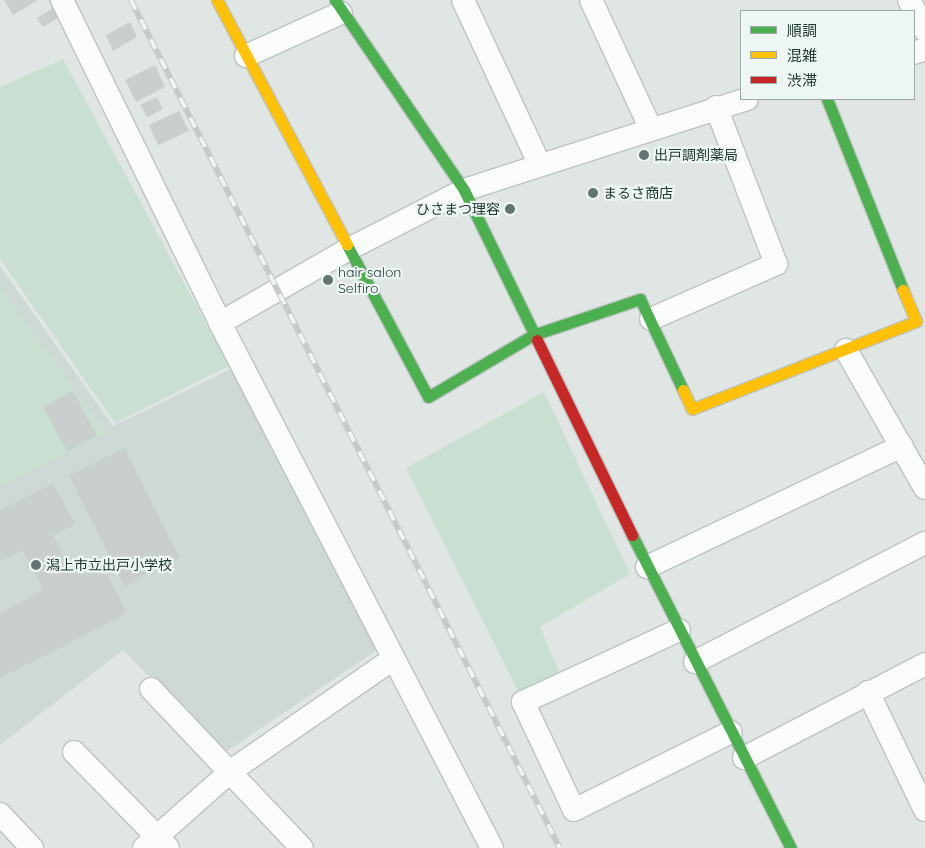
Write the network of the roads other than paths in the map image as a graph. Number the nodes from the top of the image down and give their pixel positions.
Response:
1 (62, 0) edge
2 (217, 0) edge
3 (463, 0) edge
4 (591, 0) edge
5 (338, 7) edge
6 (915, 11) edge
7 (925, 30) edge
8 (246, 56) junction
9 (743, 100) edge
10 (827, 100) edge
11 (716, 107) junction
12 (651, 129) junction
13 (540, 163) junction
14 (464, 190) junction
15 (347, 250) junction
16 (651, 318) junction
17 (220, 323) junction
18 (533, 335) junction
19 (846, 350) junction
20 (902, 446) junction
21 (925, 488) edge
22 (925, 543) edge
23 (647, 567) junction
24 (679, 630) junction
25 (393, 659) junction
26 (695, 662) junction
27 (925, 664) edge
28 (150, 689) dead end
29 (868, 692) junction
30 (731, 732) junction
31 (74, 752) dead end
32 (744, 758) junction
33 (230, 770) junction
34 (922, 797) edge
35 (0, 814) edge
36 (156, 844) edge
37 (32, 848) edge
38 (302, 848) edge
39 (492, 848) edge
40 (791, 848) edge

1 - 17 street
2 - 8 street
3 - 13 street
4 - 12 street
5 - 8 street
5 - 14 street
6 - 7 street
8 - 15 street
9 - 11 street
10 - 19 street
11 - 12 street
11 - 16 street
12 - 13 street
13 - 14 street
14 - 15 street
14 - 18 street
15 - 17 street
15 - 18 street
16 - 18 street
16 - 19 street
17 - 25 street
18 - 23 street
19 - 20 street
20 - 21 street
20 - 23 street
22 - 26 street
23 - 24 street
24 - 26 street
24 - 30 street
25 - 33 street
25 - 39 street
26 - 30 street
27 - 29 street
28 - 33 street
29 - 32 street
29 - 34 street
30 - 32 street
31 - 36 street
32 - 40 street
33 - 36 street
33 - 38 street
35 - 37 street

